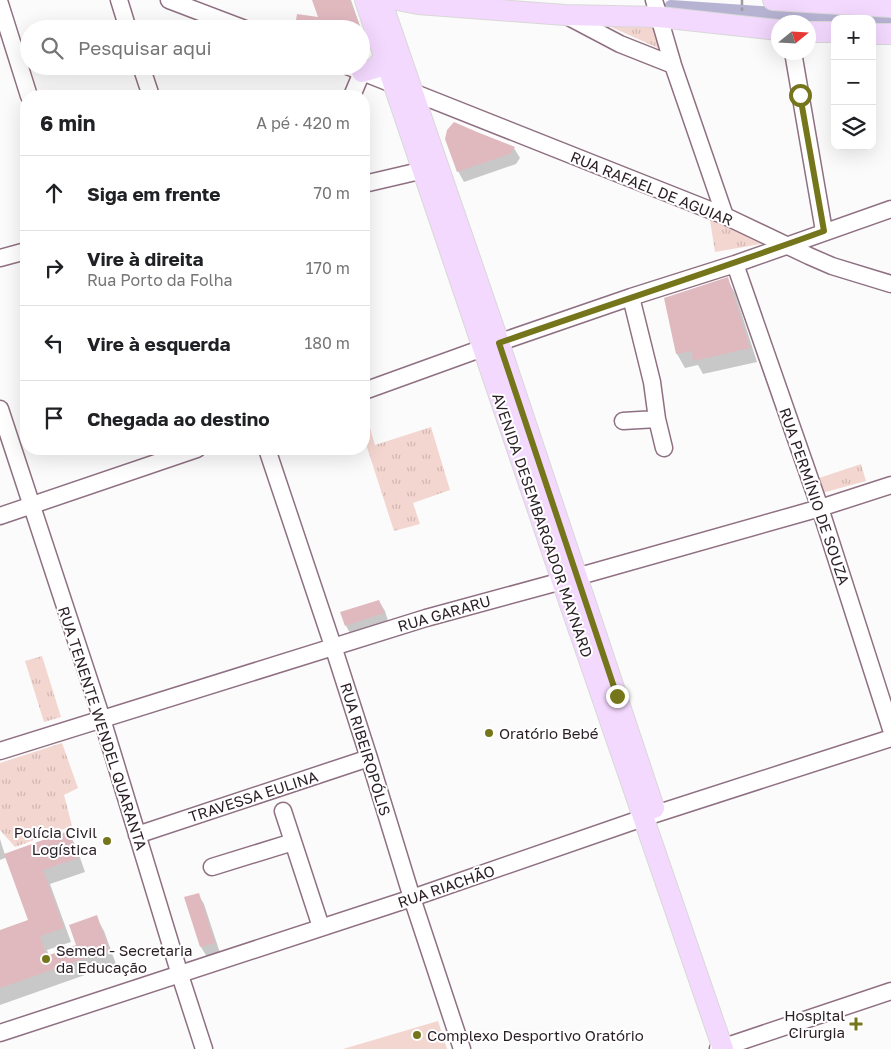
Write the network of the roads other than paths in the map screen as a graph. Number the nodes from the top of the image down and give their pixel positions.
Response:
1 (119, 0) edge
2 (169, 0) edge
3 (365, 0) edge
4 (381, 0) edge
5 (398, 0) edge
6 (773, 0) edge
7 (0, 4) edge
8 (418, 4) junction
9 (891, 8) edge
10 (657, 10) edge
11 (565, 15) junction
12 (125, 20) edge
13 (221, 20) edge
14 (771, 29) edge
15 (816, 32) edge
16 (831, 32) edge
17 (876, 34) edge
18 (891, 34) edge
19 (392, 36) junction
20 (384, 57) junction
21 (794, 60) edge
22 (673, 66) junction
23 (20, 67) edge
24 (370, 68) edge
25 (22, 75) edge
26 (144, 75) edge
27 (354, 75) edge
28 (370, 75) edge
29 (392, 84) junction
30 (27, 90) edge
31 (149, 90) edge
32 (353, 90) edge
33 (412, 92) junction
34 (424, 170) junction
35 (370, 183) edge
36 (891, 209) edge
37 (724, 216) junction
38 (824, 231) junction
39 (787, 245) junction
40 (20, 253) edge
41 (0, 258) edge
42 (735, 264) junction
43 (891, 284) edge
44 (631, 297) junction
45 (491, 345) junction
46 (370, 389) edge
47 (0, 409) edge
48 (657, 419) junction
49 (623, 421) dead end
50 (664, 448) dead end
51 (180, 455) edge
52 (269, 455) edge
53 (891, 485) edge
54 (31, 506) junction
55 (820, 508) junction
56 (0, 516) edge
57 (569, 579) junction
58 (333, 646) junction
59 (102, 719) junction
60 (891, 728) edge
61 (891, 738) edge
62 (0, 751) edge
63 (369, 758) junction
64 (283, 811) dead end
65 (649, 816) junction
66 (137, 835) junction
67 (293, 842) junction
68 (212, 867) dead end
69 (412, 898) junction
70 (321, 927) junction
71 (180, 975) junction
72 (891, 991) edge
73 (0, 1034) edge
74 (727, 1048) edge
75 (204, 1049) edge
76 (462, 1049) edge

1 - 12 street
2 - 13 street
3 - 20 main road, AVENIDA DESEMBARGADOR MAYNARD
4 - 19 main road, AVENIDA DESEMBARGADOR MAYNARD
5 - 8 main road
6 - 9 main road
7 - 23 street
8 - 11 main road
8 - 19 main road
10 - 11 main road
10 - 14 main road
10 - 22 street
11 - 22 street
15 - 16 main road
17 - 18 main road
19 - 33 main road, AVENIDA DESEMBARGADOR MAYNARD
20 - 24 main road
20 - 29 main road, AVENIDA DESEMBARGADOR MAYNARD
21 - 38 street
22 - 37 street
25 - 30 street
26 - 31 street
27 - 32 street
28 - 29 street, RUA RAFAEL DE AGUIAR
29 - 33 street, RUA RAFAEL DE AGUIAR
29 - 34 main road, AVENIDA DESEMBARGADOR MAYNARD
33 - 37 street, RUA RAFAEL DE AGUIAR
33 - 45 main road, AVENIDA DESEMBARGADOR MAYNARD
34 - 35 street
34 - 45 main road, AVENIDA DESEMBARGADOR MAYNARD
36 - 38 street
37 - 39 street, RUA RAFAEL DE AGUIAR
38 - 39 street
39 - 42 street
39 - 43 street, RUA RAFAEL DE AGUIAR
40 - 41 street
42 - 44 street
42 - 55 street, RUA PERMÍNIO DE SOUZA
44 - 45 street
44 - 48 street
45 - 46 street
45 - 57 main road, AVENIDA DESEMBARGADOR MAYNARD
47 - 54 street, RUA TENENTE WENDEL QUARANTA
48 - 49 street
48 - 50 street
51 - 54 street
52 - 58 street, RUA RIBEIROPÓLIS
53 - 55 street, RUA GARARU
54 - 56 street
54 - 59 street, RUA TENENTE WENDEL QUARANTA
55 - 57 street, RUA GARARU
55 - 60 street, RUA PERMÍNIO DE SOUZA
57 - 58 street, RUA GARARU
57 - 65 main road, AVENIDA DESEMBARGADOR MAYNARD
58 - 59 street, RUA GARARU
58 - 63 street, RUA RIBEIROPÓLIS
59 - 62 street, RUA GARARU
59 - 66 street, RUA TENENTE WENDEL QUARANTA
61 - 65 street, RUA RIACHÃO
63 - 66 street, TRAVESSA EULINA
63 - 69 street, RUA RIBEIROPÓLIS
64 - 67 street
65 - 69 street, RUA RIACHÃO
65 - 74 main road, AVENIDA DESEMBARGADOR MAYNARD
66 - 71 street, RUA TENENTE WENDEL QUARANTA
67 - 68 street
67 - 70 street
69 - 70 street, RUA RIACHÃO
69 - 76 street, RUA RIBEIROPÓLIS
70 - 71 street, RUA RIACHÃO
71 - 73 street, RUA RIACHÃO
71 - 75 street, RUA TENENTE WENDEL QUARANTA
72 - 74 street

